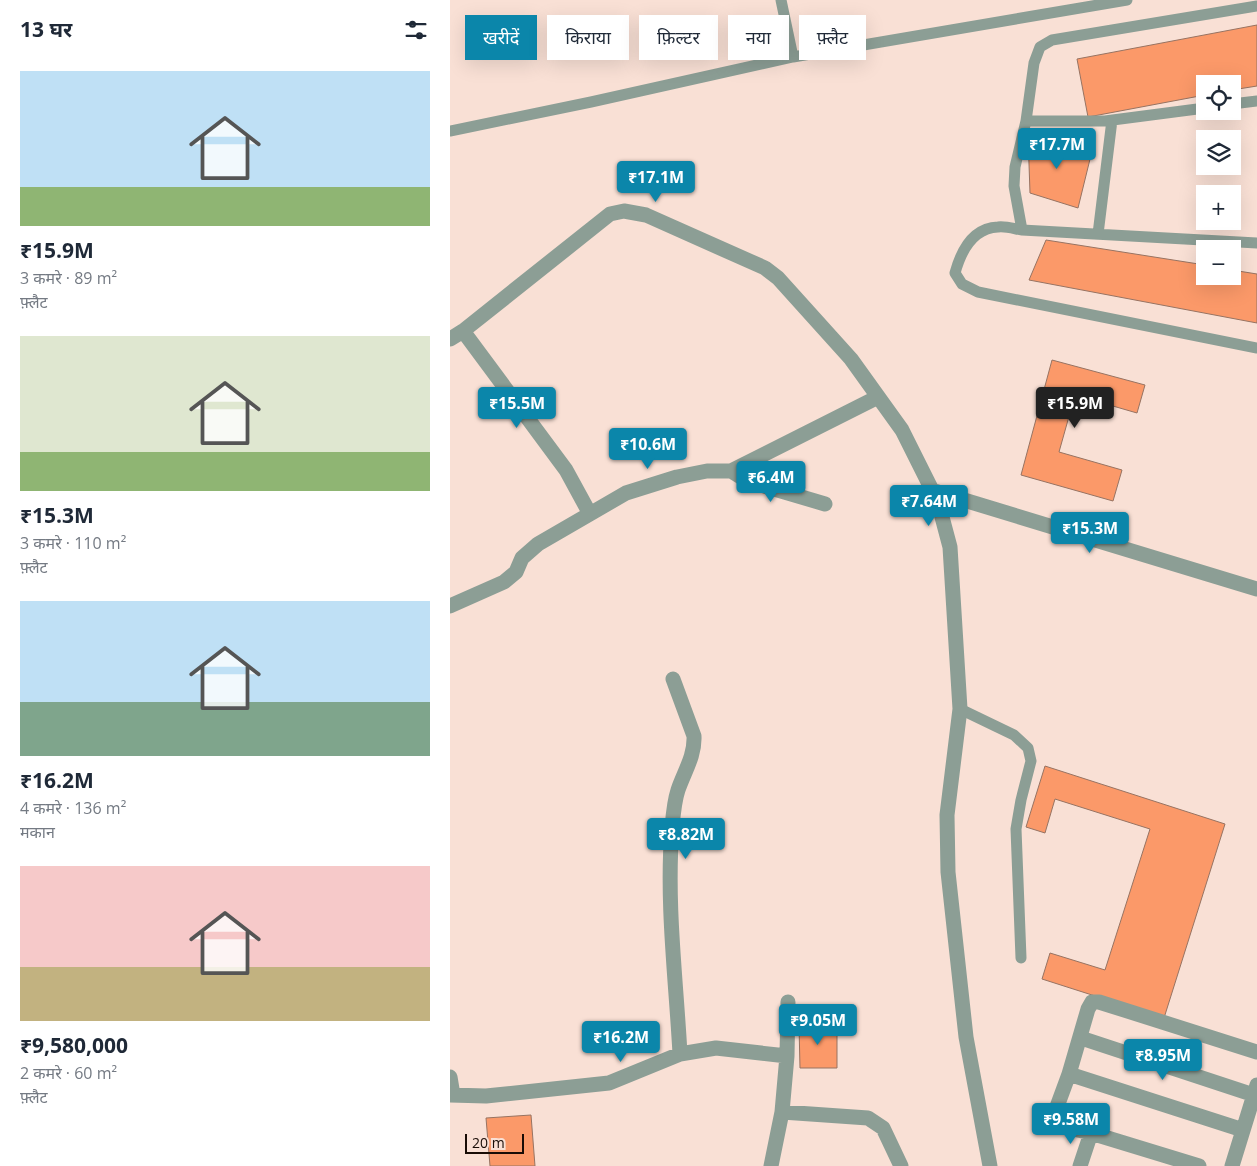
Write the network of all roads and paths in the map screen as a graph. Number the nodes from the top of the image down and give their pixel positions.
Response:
1 (782, 0) edge
2 (1127, 0) edge
3 (1257, 6) edge
4 (793, 57) junction
5 (1257, 101) edge
6 (1241, 103) edge
7 (1196, 109) edge
8 (1112, 120) junction
9 (1026, 121) junction
10 (450, 131) edge
11 (1022, 230) junction
12 (1098, 234) junction
13 (1257, 243) edge
14 (456, 335) edge
15 (1257, 348) edge
16 (878, 397) junction
17 (731, 471) junction
18 (931, 490) junction
19 (825, 504) dead end
20 (590, 514) junction
21 (1257, 589) edge
22 (450, 606) edge
23 (673, 679) dead end
24 (960, 708) junction
25 (1021, 958) dead end
26 (788, 1002) dead end
27 (1081, 1038) junction
28 (1257, 1052) edge
29 (680, 1054) junction
30 (788, 1056) junction
31 (1070, 1074) junction
32 (450, 1077) edge
33 (1255, 1090) edge
34 (452, 1095) edge
35 (782, 1112) junction
36 (1253, 1113) edge
37 (1243, 1130) junction
38 (1091, 1133) junction
39 (771, 1166) edge
40 (901, 1166) edge
41 (990, 1166) edge
42 (1080, 1166) edge
43 (1199, 1166) edge
44 (1232, 1166) edge

1 - 4 lane
2 - 4 lane
3 - 9 lane
4 - 10 lane
5 - 6 lane
7 - 8 lane
8 - 9 lane
8 - 12 lane
9 - 11 lane
11 - 12 lane
11 - 15 lane
12 - 13 lane
14 - 16 street
14 - 20 street
16 - 17 street
16 - 18 street
17 - 19 street
17 - 20 street
18 - 21 street
18 - 24 street
20 - 22 street
23 - 29 street
24 - 25 lane
24 - 41 street
26 - 30 street
27 - 28 street
27 - 31 street
27 - 33 street
29 - 30 street
29 - 34 street
30 - 35 street
31 - 37 street
31 - 38 street
32 - 34 street
33 - 36 street
35 - 39 street
35 - 40 street
36 - 37 street
37 - 44 street
38 - 42 street
38 - 43 street

